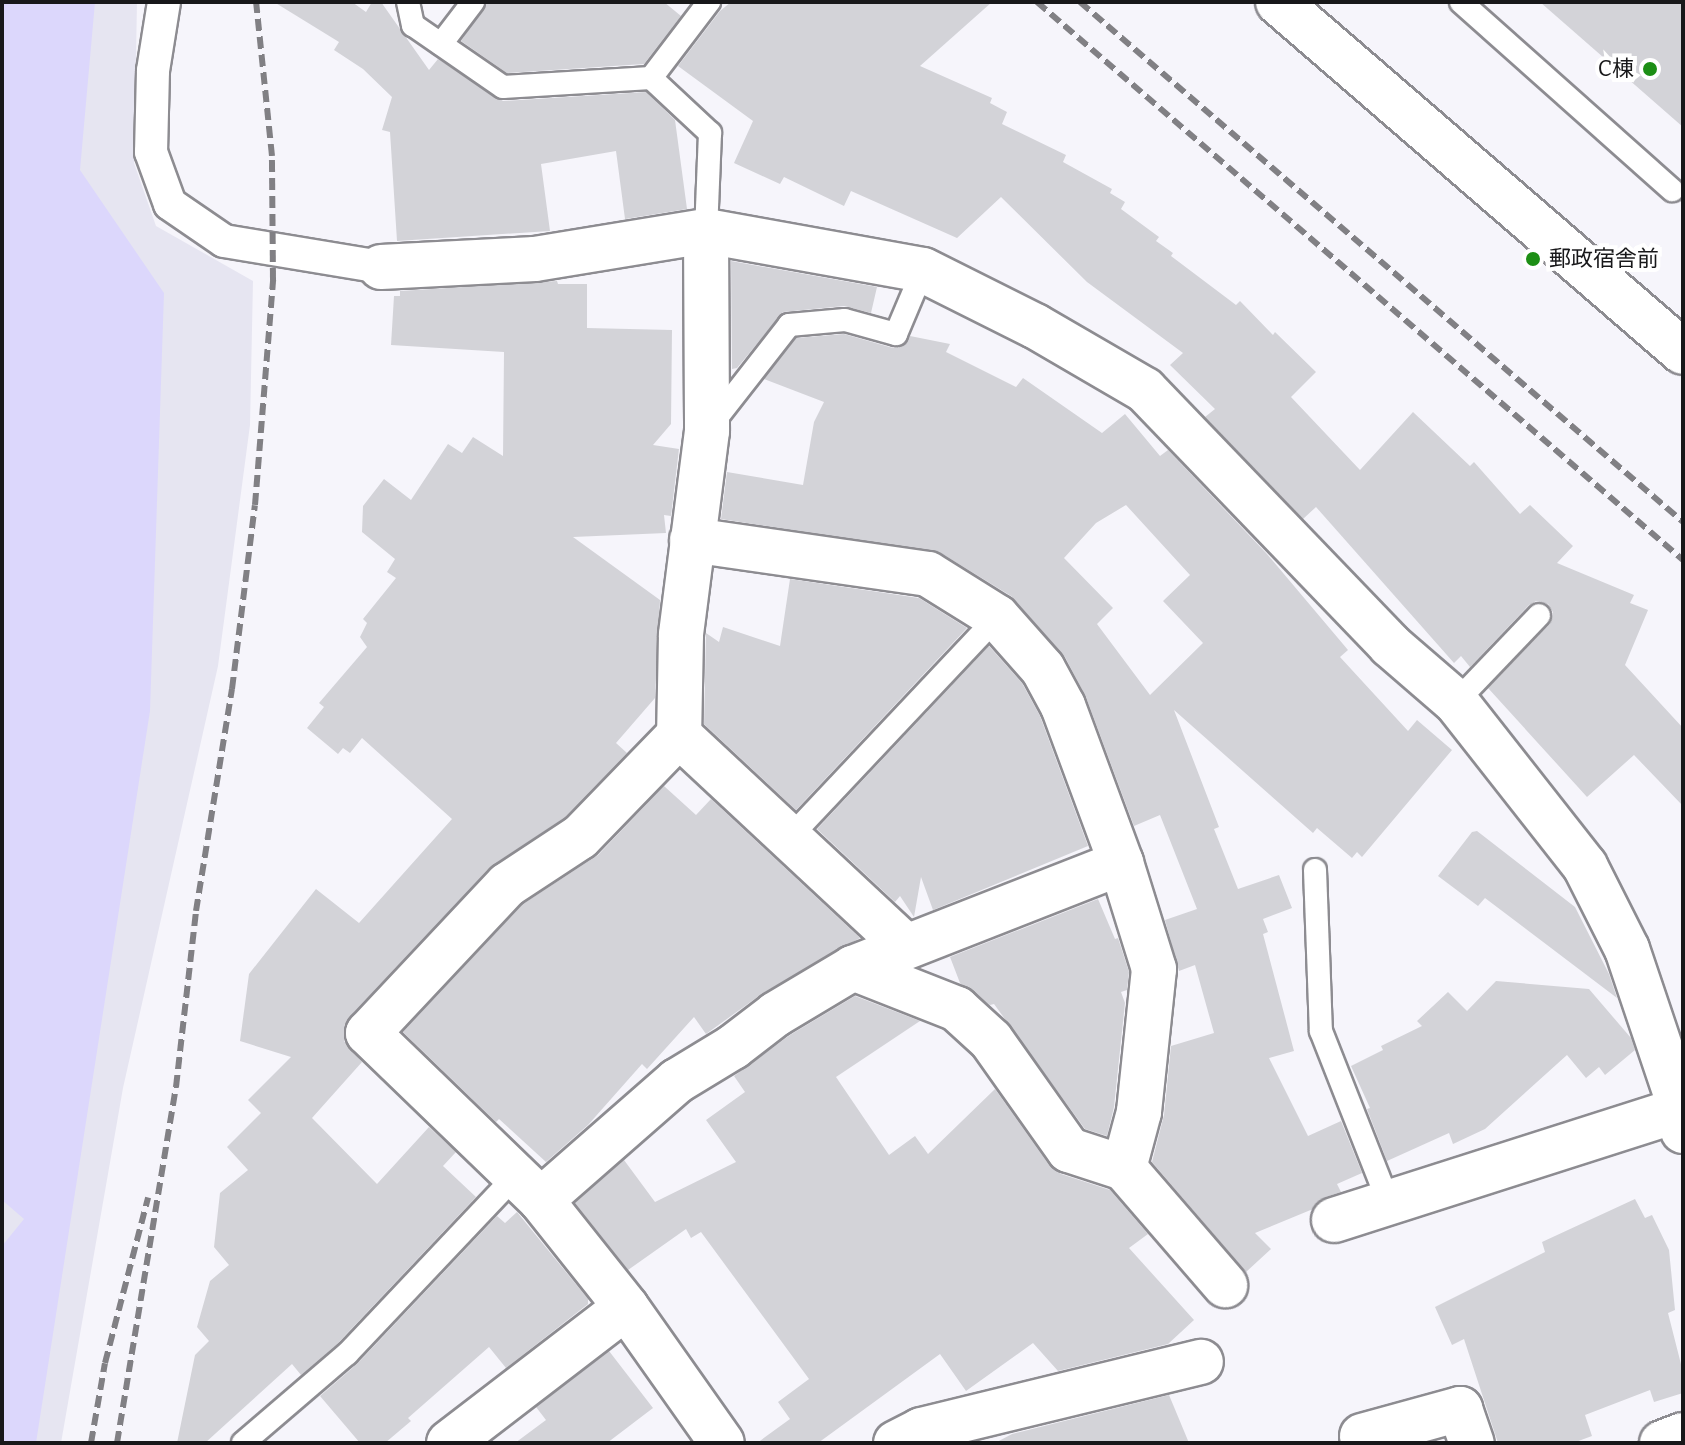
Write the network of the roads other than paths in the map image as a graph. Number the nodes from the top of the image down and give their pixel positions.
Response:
1 (164, 2) edge
2 (408, 2) edge
3 (473, 2) edge
4 (709, 2) edge
5 (1278, 2) edge
6 (1461, 2) edge
7 (441, 44) junction
8 (651, 78) junction
9 (1672, 190) dead end
10 (706, 231) junction
11 (381, 267) joint
12 (923, 270) junction
13 (1683, 352) edge
14 (707, 431) junction
15 (692, 540) junction
16 (1539, 615) dead end
17 (997, 617) junction
18 (1456, 702) junction
19 (679, 735) junction
20 (790, 837) junction
21 (1121, 863) junction
22 (1315, 870) dead end
23 (905, 946) junction
24 (853, 968) junction
25 (1682, 1120) edge
26 (1124, 1168) junction
27 (529, 1187) junction
28 (1388, 1201) junction
29 (1334, 1220) dead end
30 (1225, 1285) dead end
31 (626, 1307) junction
32 (1201, 1362) dead end
33 (1683, 1435) edge
34 (1362, 1436) dead end
35 (243, 1443) edge
36 (449, 1443) edge
37 (722, 1443) edge
38 (896, 1443) edge
39 (1472, 1443) edge
40 (1662, 1443) edge

1 - 11 street
2 - 7 lane
3 - 7 lane
4 - 8 lane
5 - 13 street
6 - 9 lane
7 - 8 lane
8 - 10 lane
10 - 11 street
10 - 12 street
10 - 14 street
12 - 14 lane
12 - 18 street
14 - 15 street
15 - 17 street
15 - 19 street
16 - 18 lane
17 - 20 lane
17 - 21 street
18 - 25 street
19 - 20 street
19 - 27 street
20 - 23 street
21 - 23 street
21 - 26 street
22 - 28 lane
23 - 24 street
24 - 26 street
24 - 27 street
25 - 28 street
26 - 30 street
27 - 31 street
27 - 35 lane
28 - 29 street
31 - 36 street
31 - 37 street
32 - 38 street
33 - 40 street
34 - 39 street

